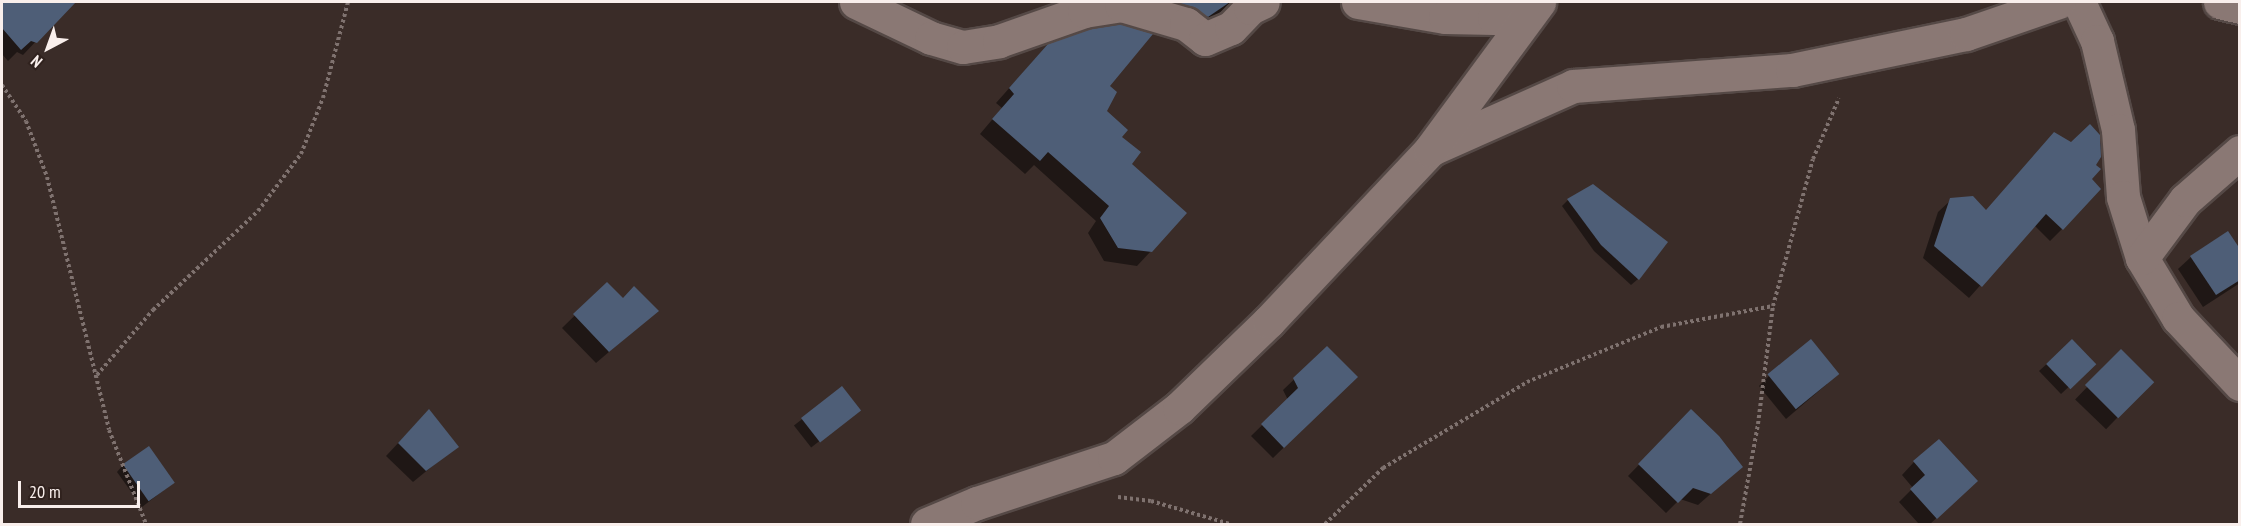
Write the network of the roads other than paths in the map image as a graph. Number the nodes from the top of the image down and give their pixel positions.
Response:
1 (856, 2) edge
2 (1263, 2) edge
3 (1358, 2) edge
4 (2060, 2) edge
5 (2079, 2) edge
6 (2220, 2) edge
7 (1536, 5) edge
8 (2240, 7) edge
9 (1430, 150) junction
10 (2240, 152) edge
11 (2142, 258) junction
12 (2240, 384) edge
13 (927, 525) edge

1 - 2 street
3 - 7 street
4 - 9 street
5 - 11 street
6 - 8 street
7 - 9 street
9 - 13 street
10 - 11 street
11 - 12 street

